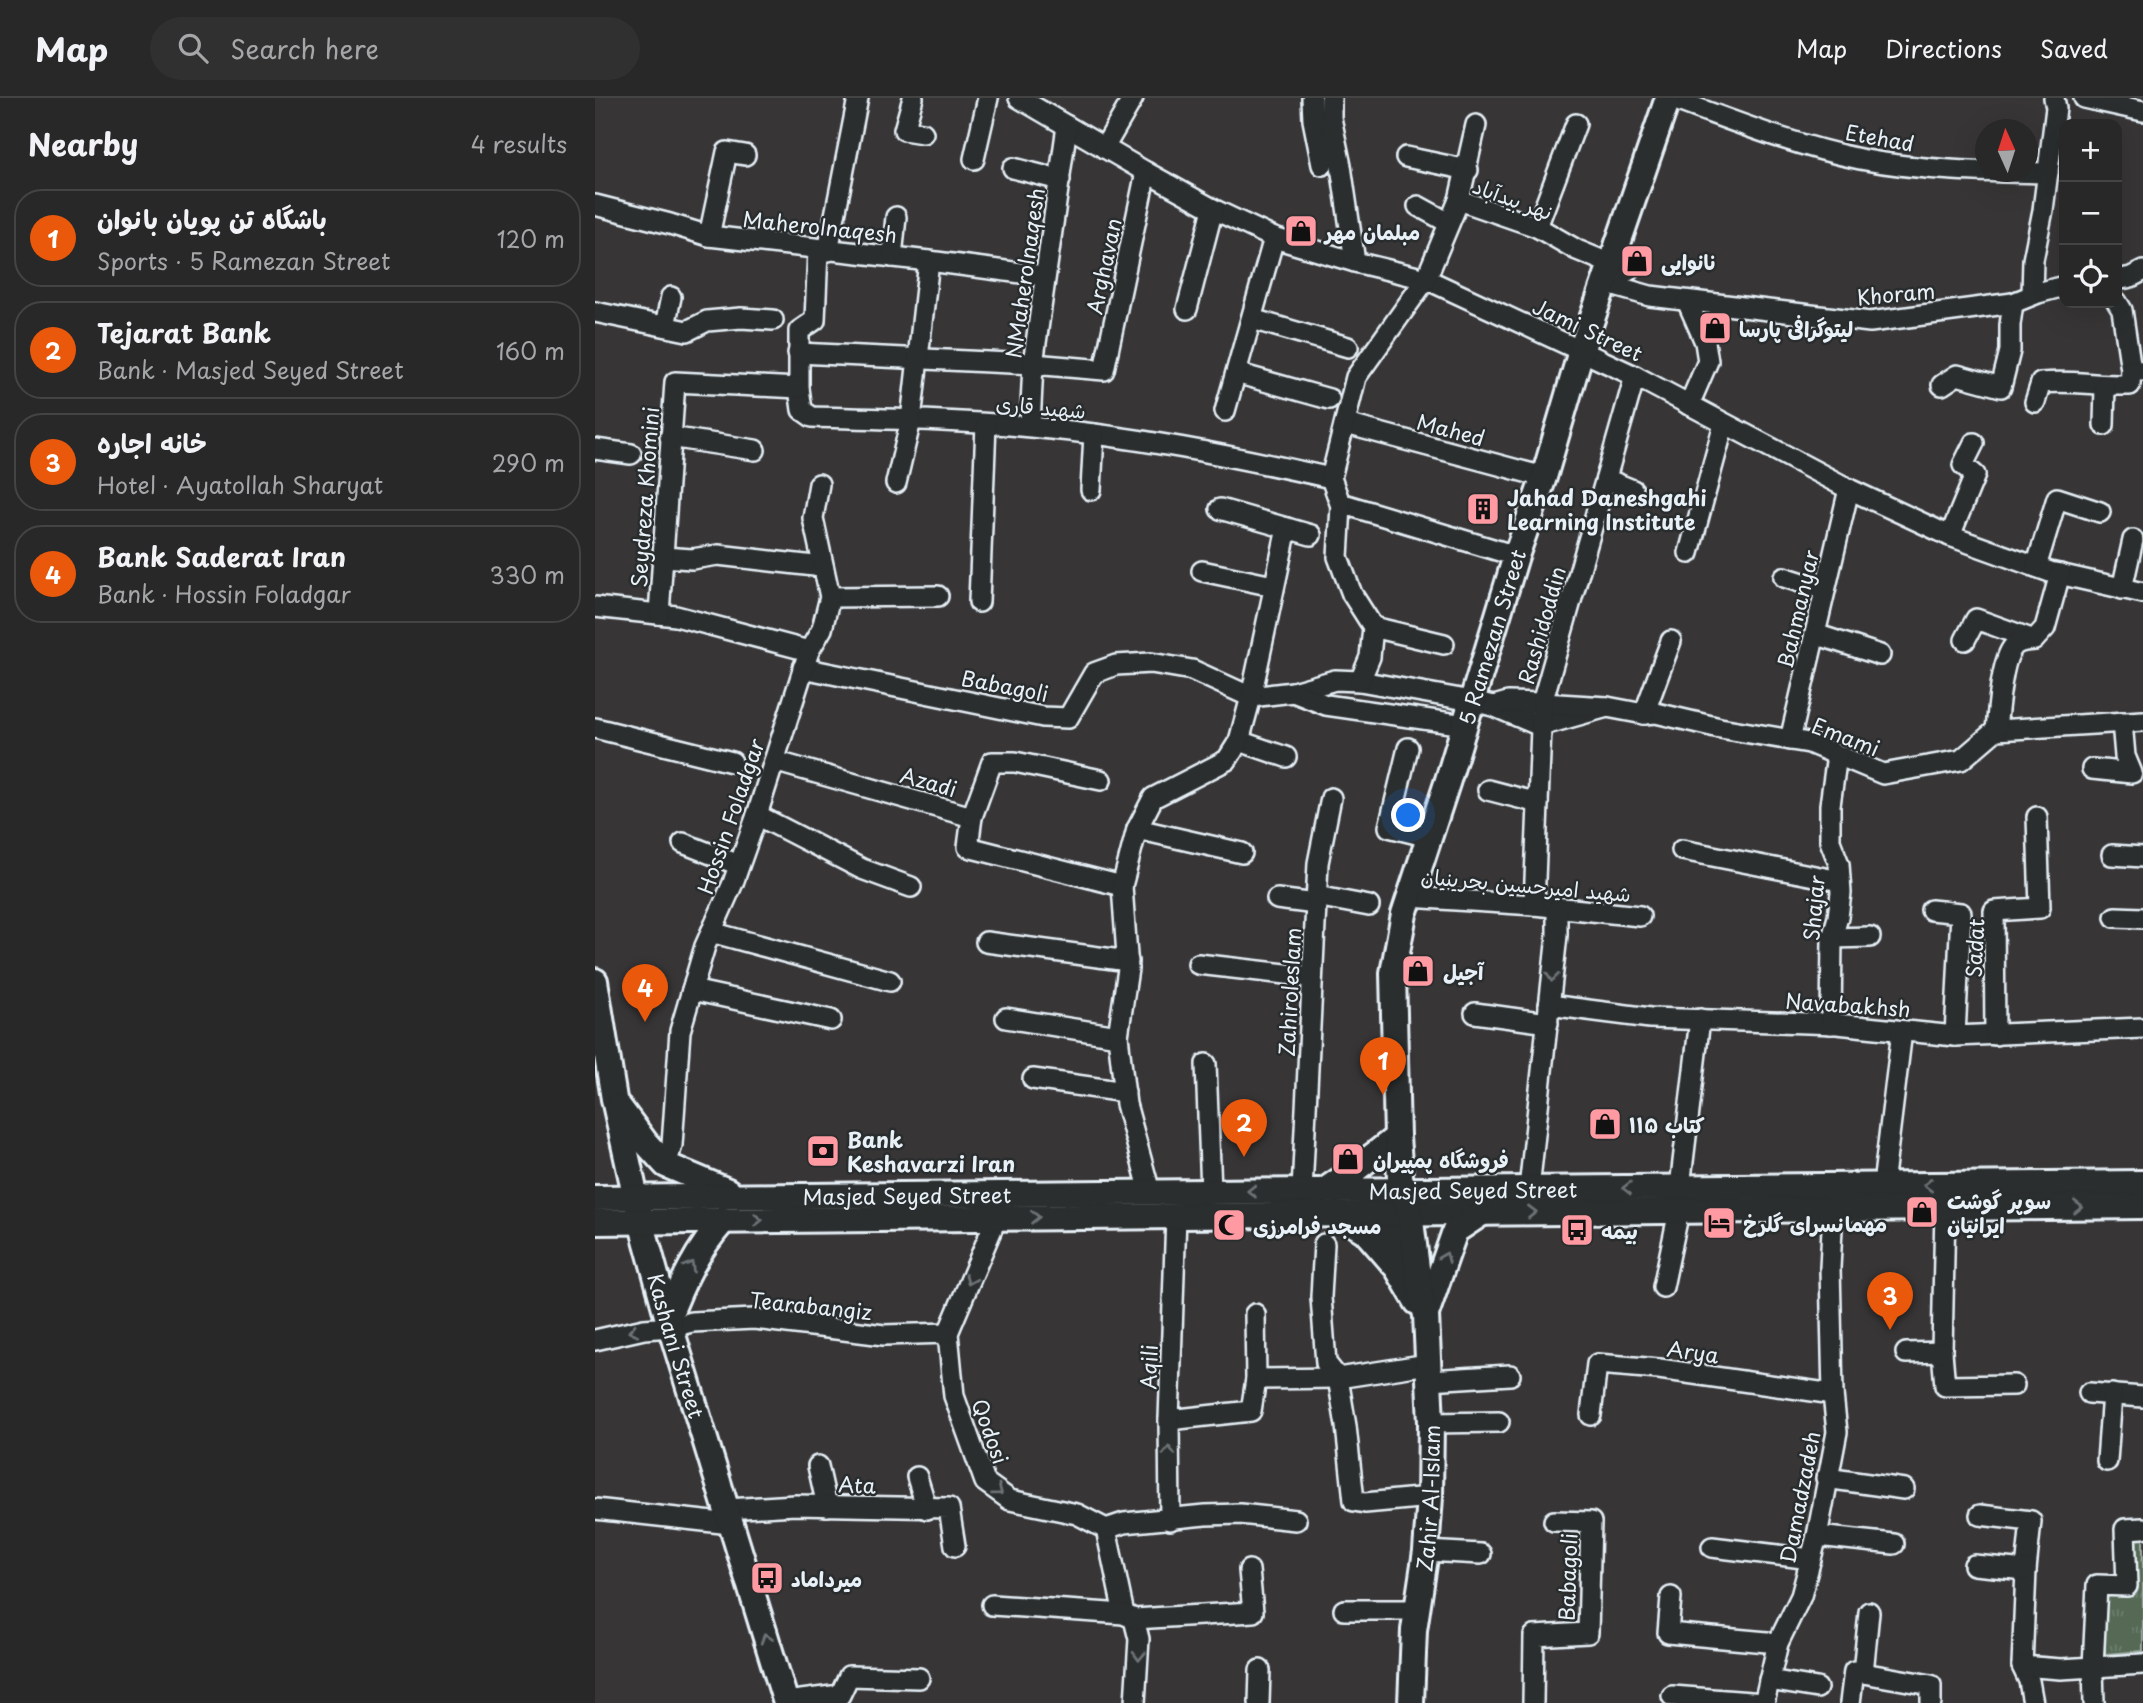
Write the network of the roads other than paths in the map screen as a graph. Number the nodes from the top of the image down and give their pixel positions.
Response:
1 (858, 98) edge
2 (913, 98) edge
3 (988, 98) edge
4 (1019, 98) edge
5 (1133, 98) edge
6 (1312, 98) edge
7 (1331, 98) edge
8 (1669, 98) edge
9 (2055, 98) edge
10 (2084, 98) edge
11 (2143, 111) edge
12 (1576, 124) dead end
13 (1476, 125) dead end
14 (1067, 126) junction
15 (923, 133) dead end
16 (1104, 148) junction
17 (745, 156) dead end
18 (1406, 157) dead end
19 (974, 159) dead end
20 (1322, 165) dead end
21 (1013, 168) dead end
22 (1468, 170) junction
23 (1146, 172) junction
24 (2048, 173) junction
25 (1060, 180) junction
26 (1459, 200) junction
27 (595, 205) edge
28 (1418, 206) dead end
29 (1213, 209) junction
30 (896, 217) dead end
31 (1449, 223) junction
32 (1537, 227) junction
33 (709, 236) junction
34 (1274, 238) junction
35 (823, 250) junction
36 (892, 257) junction
37 (929, 261) junction
38 (1355, 262) junction
39 (2143, 271) edge
40 (1614, 273) junction
41 (1044, 276) junction
42 (1426, 279) junction
43 (2122, 279) edge
44 (2059, 287) edge
45 (2032, 295) junction
46 (671, 297) dead end
47 (1687, 301) junction
48 (2013, 303) junction
49 (2121, 308) edge
50 (1187, 309) dead end
51 (595, 312) edge
52 (1252, 319) junction
53 (773, 320) dead end
54 (665, 326) junction
55 (1348, 347) dead end
56 (1581, 351) junction
57 (798, 353) junction
58 (918, 358) junction
59 (1033, 364) junction
60 (2137, 371) edge
61 (1236, 373) junction
62 (1635, 376) junction
63 (1942, 385) dead end
64 (2105, 386) junction
65 (799, 388) junction
66 (1329, 399) dead end
67 (2035, 402) dead end
68 (1689, 405) junction
69 (1225, 411) dead end
70 (912, 420) junction
71 (986, 424) junction
72 (1346, 424) junction
73 (1724, 424) junction
74 (2104, 425) dead end
75 (1030, 426) junction
76 (1094, 434) junction
77 (670, 437) junction
78 (1973, 443) dead end
79 (595, 449) edge
80 (755, 450) dead end
81 (631, 454) dead end
82 (1333, 473) junction
83 (1544, 477) junction
84 (1606, 479) junction
85 (896, 483) dead end
86 (819, 484) dead end
87 (1849, 489) junction
88 (1091, 490) dead end
89 (1633, 490) dead end
90 (1348, 506) junction
91 (1220, 509) dead end
92 (2100, 512) dead end
93 (1287, 528) junction
94 (1311, 536) dead end
95 (1950, 536) junction
96 (2133, 540) dead end
97 (1689, 553) dead end
98 (663, 556) junction
99 (1516, 556) junction
100 (823, 567) junction
101 (2036, 567) junction
102 (1202, 571) dead end
103 (2060, 574) junction
104 (1784, 577) dead end
105 (1273, 586) junction
106 (2122, 589) junction
107 (1825, 590) junction
108 (2143, 593) edge
109 (938, 596) dead end
110 (829, 597) junction
111 (979, 601) dead end
112 (595, 607) edge
113 (659, 614) junction
114 (1377, 628) junction
115 (1815, 634) junction
116 (1965, 640) dead end
117 (2034, 640) junction
118 (1671, 641) dead end
119 (1444, 644) dead end
120 (1880, 655) dead end
121 (806, 660) junction
122 (1360, 681) junction
123 (1293, 692) junction
124 (1246, 694) junction
125 (1483, 703) junction
126 (1542, 703) junction
127 (1607, 707) junction
128 (1643, 714) junction
129 (2143, 721) edge
130 (2122, 722) junction
131 (1465, 725) junction
132 (1540, 726) junction
133 (595, 728) edge
134 (1996, 730) junction
135 (1790, 740) junction
136 (1239, 741) junction
137 (1408, 748) dead end
138 (1837, 755) junction
139 (1286, 757) dead end
140 (773, 761) junction
141 (732, 762) dead end
142 (2092, 769) dead end
143 (1101, 780) dead end
144 (1488, 790) dead end
145 (1331, 798) dead end
146 (1538, 803) junction
147 (757, 816) junction
148 (972, 817) junction
149 (2037, 817) dead end
150 (1144, 830) junction
151 (1429, 837) junction
152 (683, 843) dead end
153 (1682, 850) dead end
154 (1242, 853) dead end
155 (2112, 855) dead end
156 (2143, 857) edge
157 (739, 865) junction
158 (1840, 881) junction
159 (1122, 886) junction
160 (911, 887) dead end
161 (1409, 897) junction
162 (1277, 899) dead end
163 (1316, 900) junction
164 (1534, 905) junction
165 (1369, 906) dead end
166 (1557, 909) junction
167 (1931, 910) dead end
168 (1640, 916) dead end
169 (2115, 917) dead end
170 (2143, 918) edge
171 (711, 932) junction
172 (1870, 937) dead end
173 (1832, 939) junction
174 (985, 942) dead end
175 (1128, 961) junction
176 (1198, 964) dead end
177 (1312, 977) junction
178 (595, 981) edge
179 (890, 981) dead end
180 (692, 990) junction
181 (1475, 1013) dead end
182 (1548, 1014) junction
183 (1006, 1018) dead end
184 (1700, 1019) junction
185 (831, 1020) dead end
186 (1831, 1024) junction
187 (2143, 1028) edge
188 (1902, 1031) junction
189 (1995, 1035) junction
190 (1955, 1036) junction
191 (1118, 1037) junction
192 (1206, 1064) dead end
193 (1033, 1079) dead end
194 (614, 1100) junction
195 (1126, 1100) junction
196 (1397, 1138) junction
197 (666, 1165) junction
198 (2143, 1183) edge
199 (1883, 1185) junction
200 (1401, 1189) junction
201 (1529, 1189) junction
202 (1211, 1191) junction
203 (1313, 1191) junction
204 (1150, 1192) junction
205 (742, 1196) junction
206 (636, 1197) junction
207 (595, 1198) edge
208 (1680, 1199) junction
209 (2143, 1206) edge
210 (1945, 1208) junction
211 (1833, 1209) junction
212 (1383, 1213) junction
213 (1410, 1213) junction
214 (1482, 1213) junction
215 (1336, 1214) junction
216 (1176, 1216) junction
217 (997, 1217) junction
218 (724, 1220) junction
219 (641, 1221) junction
220 (595, 1222) edge
221 (1324, 1244) dead end
222 (1663, 1287) dead end
223 (1423, 1303) junction
224 (1255, 1314) dead end
225 (670, 1323) junction
226 (947, 1333) junction
227 (595, 1340) edge
228 (1943, 1352) junction
229 (1906, 1353) dead end
230 (1429, 1372) junction
231 (1510, 1375) dead end
232 (1338, 1378) junction
233 (1256, 1379) junction
234 (2014, 1385) dead end
235 (2089, 1393) dead end
236 (1833, 1394) junction
237 (2112, 1394) junction
238 (2143, 1397) edge
239 (1591, 1415) dead end
240 (1169, 1420) junction
241 (1499, 1422) dead end
242 (1431, 1423) junction
243 (2106, 1461) dead end
244 (818, 1466) dead end
245 (917, 1477) dead end
246 (1826, 1478) junction
247 (1904, 1489) dead end
248 (1430, 1497) junction
249 (827, 1506) junction
250 (595, 1509) edge
251 (927, 1509) junction
252 (1980, 1515) dead end
253 (729, 1517) junction
254 (1170, 1520) junction
255 (1296, 1520) dead end
256 (1554, 1521) dead end
257 (2143, 1528) edge
258 (1106, 1529) junction
259 (1817, 1536) junction
260 (1894, 1544) dead end
261 (955, 1546) dead end
262 (1712, 1547) dead end
263 (1426, 1551) junction
264 (1481, 1554) dead end
265 (1811, 1559) junction
266 (1974, 1565) dead end
267 (1249, 1570) dead end
268 (2026, 1570) junction
269 (1671, 1597) dead end
270 (992, 1605) dead end
271 (1344, 1610) dead end
272 (1417, 1610) junction
273 (1869, 1612) dead end
274 (1129, 1617) junction
275 (1778, 1643) junction
276 (2143, 1664) edge
277 (2022, 1666) junction
278 (2093, 1666) junction
279 (1261, 1670) dead end
280 (1863, 1673) junction
281 (919, 1678) dead end
282 (1769, 1680) junction
283 (1817, 1688) dead end
284 (1672, 1696) dead end
285 (786, 1702) edge
286 (1135, 1703) edge
287 (1259, 1703) edge
288 (1411, 1703) edge
289 (1533, 1703) edge
290 (1765, 1703) edge
291 (1850, 1703) edge
292 (1931, 1703) edge
293 (2033, 1703) edge
294 (2094, 1703) edge

1 - 35 street
2 - 15 street
3 - 19 street
4 - 14 street, Jami Street
5 - 16 street
6 - 20 street
7 - 38 street
8 - 24 street, Etehad
8 - 40 main road, 5 Ramezan Street
9 - 24 street
10 - 11 street
12 - 32 street
13 - 22 street
14 - 16 street, Jami Street
14 - 25 street, NMaherolnaqesh
16 - 23 street, Jami Street
17 - 33 street
18 - 22 street
21 - 25 street
22 - 26 street
23 - 29 street, Jami Street
23 - 59 street, Arghavan
24 - 45 street
25 - 41 street, NMaherolnaqesh
26 - 31 street, نهر بیدآباد
26 - 32 street, نهر بیدآباد
27 - 33 street, Maherolnaqesh
28 - 31 street
29 - 34 street, Jami Street
29 - 50 street
30 - 36 street
31 - 42 street, نهر بیدآباد
32 - 40 street, نهر بیدآباد
33 - 35 street, Maherolnaqesh
34 - 38 street, Jami Street
34 - 52 street
35 - 36 street, Maherolnaqesh
35 - 57 street
36 - 37 street, Maherolnaqesh
37 - 41 street, Maherolnaqesh
37 - 58 street
38 - 42 street, Jami Street
39 - 43 street
40 - 47 street, Khoram
40 - 56 main road, 5 Ramezan Street
41 - 59 street, NMaherolnaqesh
42 - 56 street, Jami Street
42 - 72 street, نهر بیدآباد
44 - 45 street, Khoram
45 - 48 street, Khoram
46 - 54 street
47 - 48 street, Khoram
47 - 68 street
48 - 63 street
49 - 60 street
51 - 54 street
52 - 55 street
52 - 61 street
53 - 54 street
56 - 62 street, Jami Street
56 - 83 main road, 5 Ramezan Street
57 - 58 street
57 - 65 street, شهید قاری
58 - 59 street
58 - 70 street
59 - 75 street, NMaherolnaqesh
60 - 64 street
61 - 66 street
61 - 69 street
62 - 68 street, Jami Street
62 - 84 street, Rashidoddin
64 - 67 street
64 - 74 street
65 - 70 street, شهید قاری
65 - 77 street, Seydreza Khomini
68 - 73 street, Jami Street
70 - 71 street, شهید قاری
70 - 85 street
71 - 75 street, شهید قاری
71 - 111 street
72 - 82 street, نهر بیدآباد
72 - 83 street, Mahed
73 - 87 street, Jami Street
73 - 97 street
75 - 76 street, شهید قاری
76 - 82 street, شهید قاری
76 - 88 street
77 - 80 street
77 - 98 street, Seydreza Khomini
78 - 95 street
79 - 81 street
82 - 90 street
83 - 99 main road, 5 Ramezan Street
84 - 89 street
84 - 126 street, Rashidoddin
86 - 100 street, Hossin Foladgar
87 - 95 street, Jami Street
87 - 107 street, Bahmanyar
90 - 99 street
90 - 114 street
91 - 93 street
92 - 101 street
93 - 94 street
93 - 105 street
95 - 101 street, Jami Street
96 - 106 street
98 - 100 street
98 - 113 street, Seydreza Khomini
99 - 125 main road, 5 Ramezan Street
100 - 110 street, Hossin Foladgar
101 - 103 street, Jami Street
102 - 105 street
103 - 106 street, Jami Street
103 - 117 street
104 - 107 street
105 - 124 street
106 - 108 street, Jami Street
107 - 115 street, Bahmanyar
109 - 110 street
110 - 121 street, Hossin Foladgar
112 - 113 street
113 - 121 street
114 - 119 street
114 - 122 street
115 - 120 street
115 - 135 street, Bahmanyar
116 - 117 street
117 - 134 street
118 - 128 street
121 - 124 street, Babagoli
121 - 140 street, Hossin Foladgar
122 - 123 street
122 - 125 street
123 - 124 street
123 - 131 street
124 - 136 street
125 - 126 street, Emami
125 - 131 main road, 5 Ramezan Street
125 - 132 street
126 - 127 street, Emami
126 - 132 street, Rashidoddin
127 - 128 street, Emami
127 - 132 street, Emami
128 - 135 street, Emami
129 - 130 street
130 - 134 street
130 - 142 street
131 - 151 main road, 5 Ramezan Street
132 - 146 street, Rashidoddin
133 - 141 street
134 - 138 street, Emami
135 - 138 street, Emami
136 - 139 street
136 - 150 street
137 - 151 street
138 - 158 street, Shajar
140 - 147 street, Hossin Foladgar
140 - 148 street, Azadi
143 - 148 street
144 - 146 street
145 - 163 street, Zahiroleslam
146 - 164 street, Rashidoddin
147 - 157 street, Hossin Foladgar
147 - 160 street
148 - 159 street, Azadi
149 - 189 street, Sadat
150 - 154 street
150 - 159 street
151 - 161 main road, 5 Ramezan Street
152 - 157 street
153 - 158 street
155 - 156 street
157 - 171 street, Hossin Foladgar
158 - 173 street, Shajar
159 - 175 street
161 - 164 street, شهید امیرحسین بحرینیان
161 - 196 main road, 5 Ramezan Street
162 - 163 street
163 - 165 street
163 - 177 street, Zahiroleslam
164 - 166 street, شهید امیرحسین بحرینیان
166 - 168 street, شهید امیرحسین بحرینیان
166 -> 182 street
167 - 190 street
169 - 170 street
171 - 179 street
171 - 180 street, Hossin Foladgar
172 - 173 street
173 - 186 street, Shajar
174 - 175 street
175 - 191 street
176 - 177 street
177 - 203 street, Zahiroleslam
178 - 194 main road, Kashani Street
180 - 185 street
180 - 197 street, Hossin Foladgar
181 - 182 street, Navabakhsh
182 - 184 street, Navabakhsh
182 - 201 street
183 - 191 street
184 - 186 street, Navabakhsh
184 - 208 street
186 - 188 street, Navabakhsh
187 - 189 street, Navabakhsh
188 - 190 street, Navabakhsh
188 - 199 street
189 - 190 street, Navabakhsh
191 - 195 street
192 - 202 street
193 - 195 street
194 - 197 main road
194 - 206 main road, Kashani Street
195 - 204 street
196 - 200 main road, 5 Ramezan Street
196 - 203 main road
197 - 205 main road
198 -> 199 main road, Masjed Seyed Street
199 - 208 main road, Masjed Seyed Street
200 - 201 main road, Masjed Seyed Street
200 - 203 main road, Masjed Seyed Street
200 - 212 main road
200 - 213 main road, 5 Ramezan Street
208 -> 201 main road, Masjed Seyed Street
203 -> 202 main road, Masjed Seyed Street
202 - 204 main road, Masjed Seyed Street
204 - 205 main road, Masjed Seyed Street
205 - 206 main road, Masjed Seyed Street
206 - 207 main road, Masjed Seyed Street
206 - 219 main road, Kashani Street
208 - 211 main road, Masjed Seyed Street
214 -> 208 main road, Masjed Seyed Street
208 - 222 street
210 -> 209 main road, Masjed Seyed Street
210 - 211 main road, Masjed Seyed Street
210 - 228 street
211 - 236 street, Damadzadeh
212 - 213 main road, Masjed Seyed Street
212 - 215 main road, Masjed Seyed Street
212 - 223 main road, Zahir Al-Islam
213 - 214 main road, Masjed Seyed Street
213 - 223 main road, Zahir Al-Islam
223 -> 214 main road
215 - 216 main road, Masjed Seyed Street
215 - 223 main road
217 -> 216 main road, Masjed Seyed Street
216 - 240 street, Aqili
218 -> 217 main road, Masjed Seyed Street
217 -> 226 street, Qodosi
218 - 219 main road, Masjed Seyed Street
225 -> 218 main road
219 - 220 main road, Masjed Seyed Street
219 - 225 main road, Kashani Street
221 - 232 street
223 - 230 main road, Zahir Al-Islam
224 - 233 street
225 - 226 street, Tearabangiz
225 -> 227 street, Tearabangiz
225 - 253 main road, Kashani Street
226 -> 258 street, Qodosi
228 - 229 street
228 - 234 street
230 - 231 street
230 - 232 street
230 - 242 main road, Zahir Al-Islam
232 - 233 street
232 - 248 street
233 - 240 street
235 - 237 street
236 - 239 street, Arya
236 - 246 street, Damadzadeh
237 - 238 street
237 - 243 street
254 -> 240 street, Aqili
241 - 242 street
242 - 248 main road, Zahir Al-Islam
244 - 249 street
245 - 251 street
246 - 247 street
246 - 259 street, Damadzadeh
248 - 263 main road, Zahir Al-Islam
249 - 251 street, Ata
249 - 253 street, Ata
250 - 253 street, Ata
251 - 261 street, Ata
252 - 268 street
285 -> 253 main road, Kashani Street
254 - 255 street
254 - 258 street
256 - 289 street, Babagoli
257 - 278 street
258 - 274 street
259 - 260 street
259 - 265 street, Damadzadeh
262 - 265 street
263 - 264 street
263 - 272 main road, Zahir Al-Islam
265 - 275 street, Damadzadeh
266 - 268 street
267 - 274 street
268 - 277 street
269 - 275 street
270 - 274 street
271 - 272 street
272 - 288 main road, Zahir Al-Islam
273 - 280 street
274 -> 286 street
275 - 282 street, Damadzadeh
276 - 278 street
277 - 278 street
277 - 293 street
278 - 294 street
279 - 287 street
280 - 291 street
280 - 292 street
281 - 285 street
282 - 283 street
282 - 290 street, Damadzadeh
284 - 290 street

